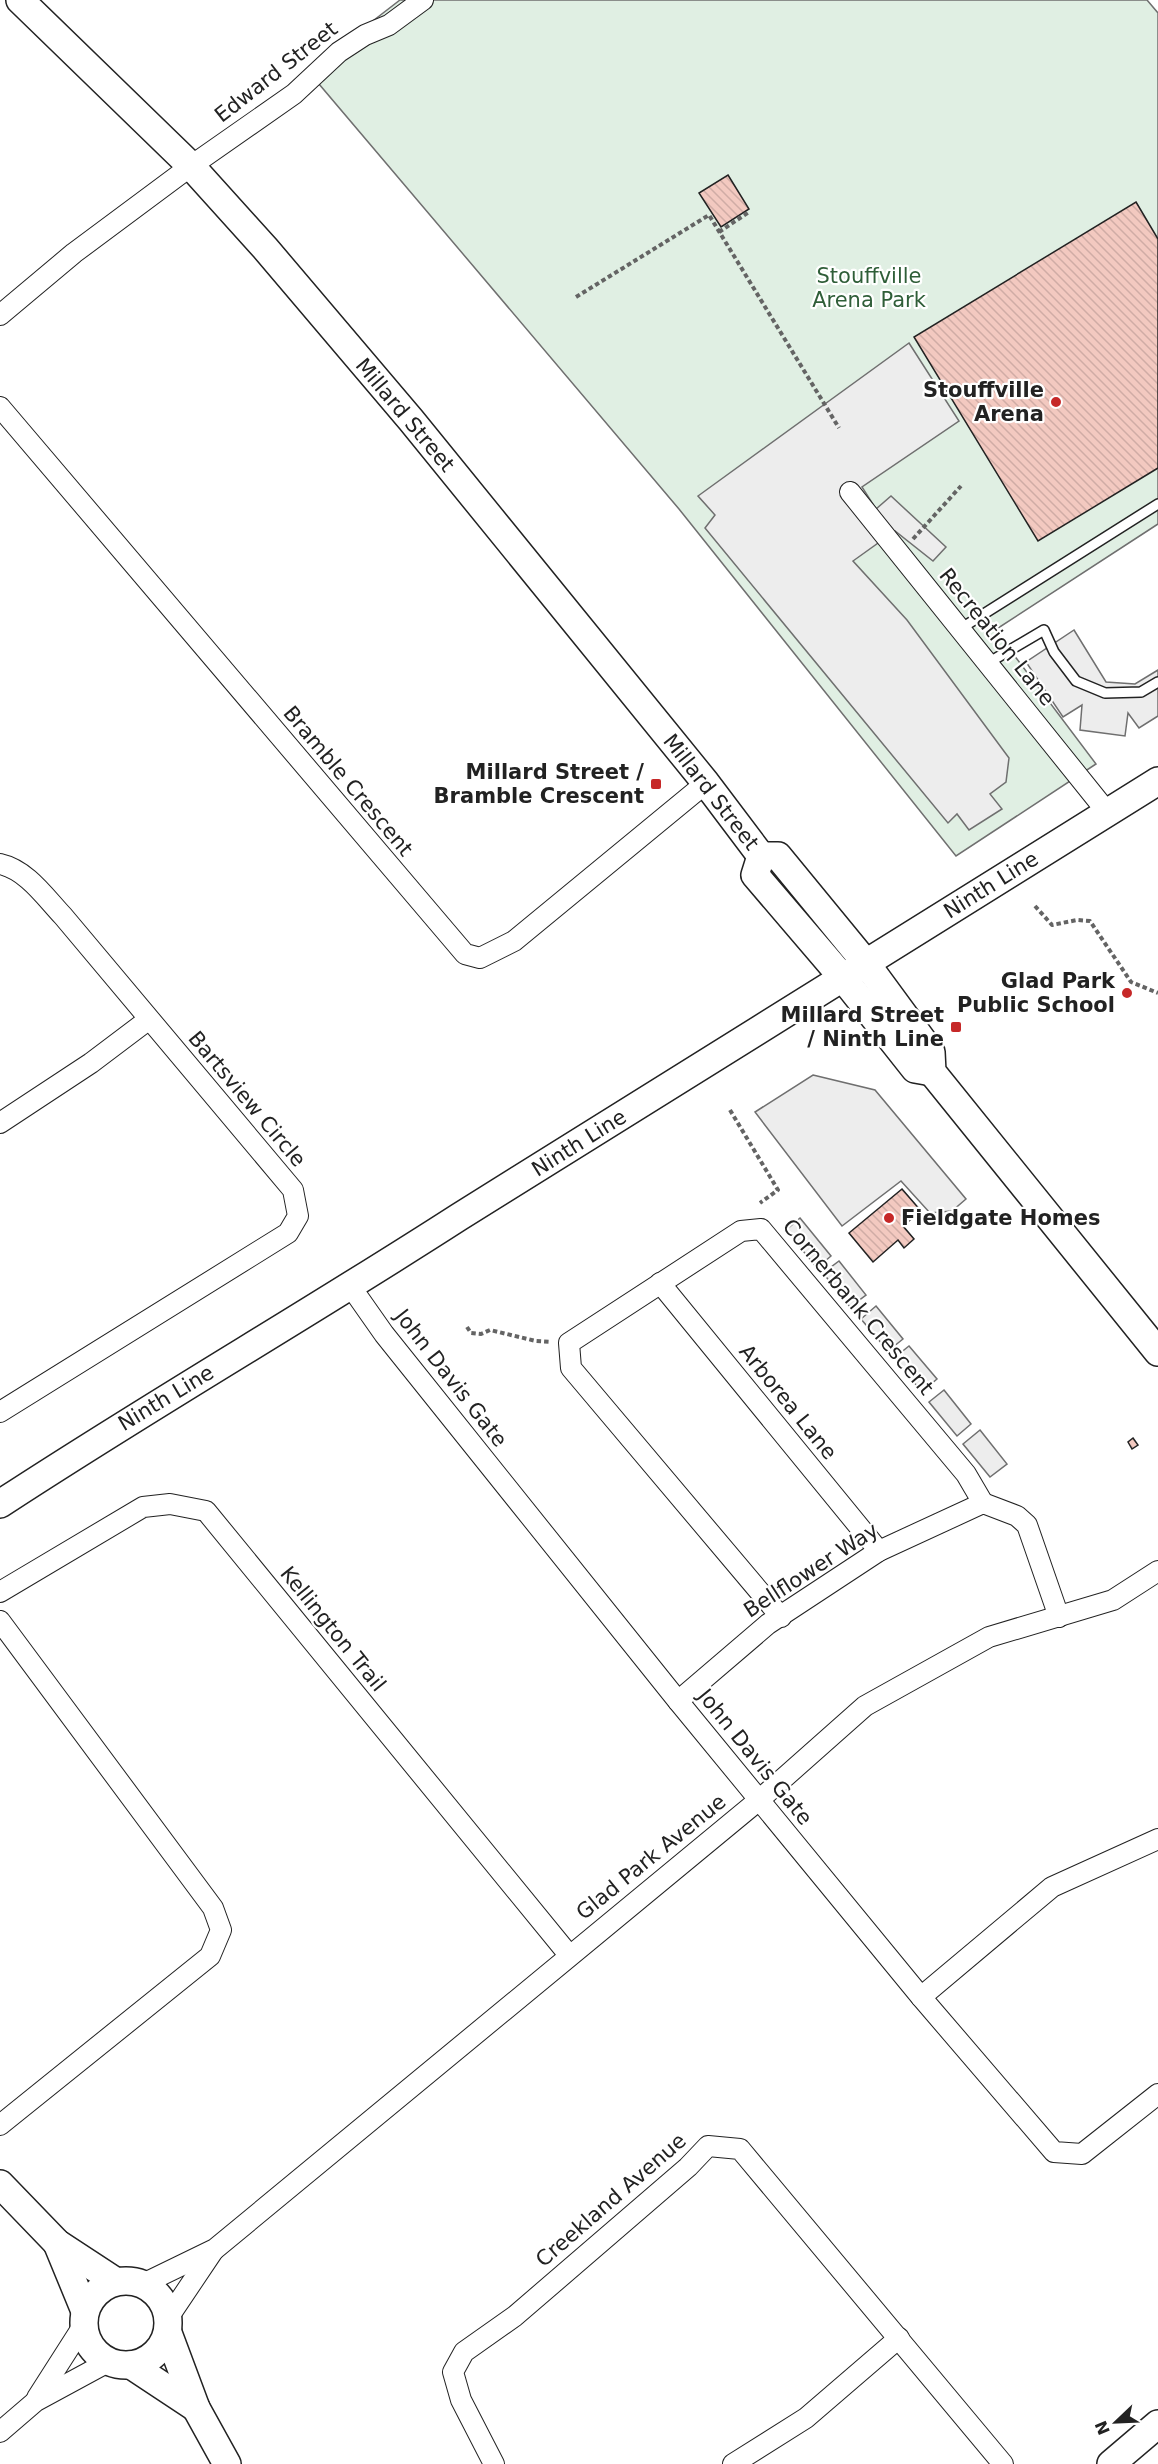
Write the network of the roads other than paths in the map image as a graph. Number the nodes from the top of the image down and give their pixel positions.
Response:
1 (20, 0) edge
2 (423, 0) edge
3 (191, 166) junction
4 (0, 315) edge
5 (0, 407) edge
6 (850, 492) dead end
7 (1158, 504) edge
8 (960, 629) junction
9 (988, 663) junction
10 (1158, 682) edge
11 (1158, 781) edge
12 (705, 783) junction
13 (1107, 812) junction
14 (761, 856) junction
15 (0, 864) edge
16 (865, 962) junction
17 (843, 978) junction
18 (148, 1020) junction
19 (932, 1072) junction
20 (0, 1123) edge
21 (660, 1284) junction
22 (351, 1287) junction
23 (1158, 1352) edge
24 (0, 1412) edge
25 (983, 1503) junction
26 (0, 1504) edge
27 (879, 1551) junction
28 (1158, 1570) edge
29 (0, 1592) edge
30 (781, 1617) junction
31 (1059, 1617) junction
32 (0, 1621) edge
33 (678, 1701) junction
34 (759, 1800) junction
35 (1158, 1839) edge
36 (569, 1955) junction
37 (921, 1997) junction
38 (1158, 2094) edge
39 (0, 2125) edge
40 (0, 2184) edge
41 (57, 2243) junction
42 (215, 2249) junction
43 (115, 2281) junction
44 (143, 2284) junction
45 (84, 2319) junction
46 (168, 2325) junction
47 (899, 2338) junction
48 (119, 2363) junction
49 (36, 2401) junction
50 (196, 2408) junction
51 (1158, 2424) edge
52 (0, 2432) edge
53 (227, 2464) edge
54 (494, 2464) edge
55 (733, 2464) edge
56 (1003, 2464) edge
57 (1111, 2464) edge

1 - 3 street, Millard Street
2 - 3 street, Edward Street
3 - 4 street
3 - 12 street, Millard Street
5 - 12 street, Bramble Crescent
6 - 8 street, Recreation Lane
7 - 8 lane
8 - 9 street, Recreation Lane
9 - 10 lane
9 - 13 street, Recreation Lane
11 - 13 street, Ninth Line
12 - 14 street, Millard Street
13 - 16 street, Ninth Line
14 - 16 street, Millard Street
14 - 17 street, Millard Street
15 - 18 street, Bartsview Circle
16 - 17 street, Ninth Line
16 - 19 street, Millard Street
17 - 19 street, Millard Street
17 - 22 street, Ninth Line
18 - 20 street
18 - 24 street, Bartsview Circle
19 - 23 street, Millard Street
21 - 25 street, Cornerbank Crescent
21 - 27 street, Arborea Lane
21 - 30 street, Cornerbank Crescent
22 - 26 street, Ninth Line
22 - 33 street, John Davis Gate
25 - 27 street, Bellflower Way
25 - 31 street
27 - 30 street, Bellflower Way
28 - 31 street, Glad Park Avenue
29 - 36 street, Kellington Trail
30 - 33 street, Bellflower Way
31 - 34 street, Glad Park Avenue
32 - 39 street
33 - 34 street, John Davis Gate
34 - 36 street, Glad Park Avenue
34 - 37 street, John Davis Gate
35 - 37 street
36 - 42 street, Glad Park Avenue
37 - 38 street, John Davis Gate
40 - 41 street
41 - 43 street
41 - 45 street
42 - 44 street, Glad Park Avenue
42 - 46 street, Glad Park Avenue
43 - 44 street
43 - 45 street
44 - 46 street
45 - 48 street
45 - 49 street
46 - 48 street
46 - 50 street
47 - 54 street, Creekland Avenue
47 - 55 street
47 - 56 street, Creekland Avenue
48 - 49 street
48 - 50 street
49 - 52 street
50 - 53 street
51 - 57 street

